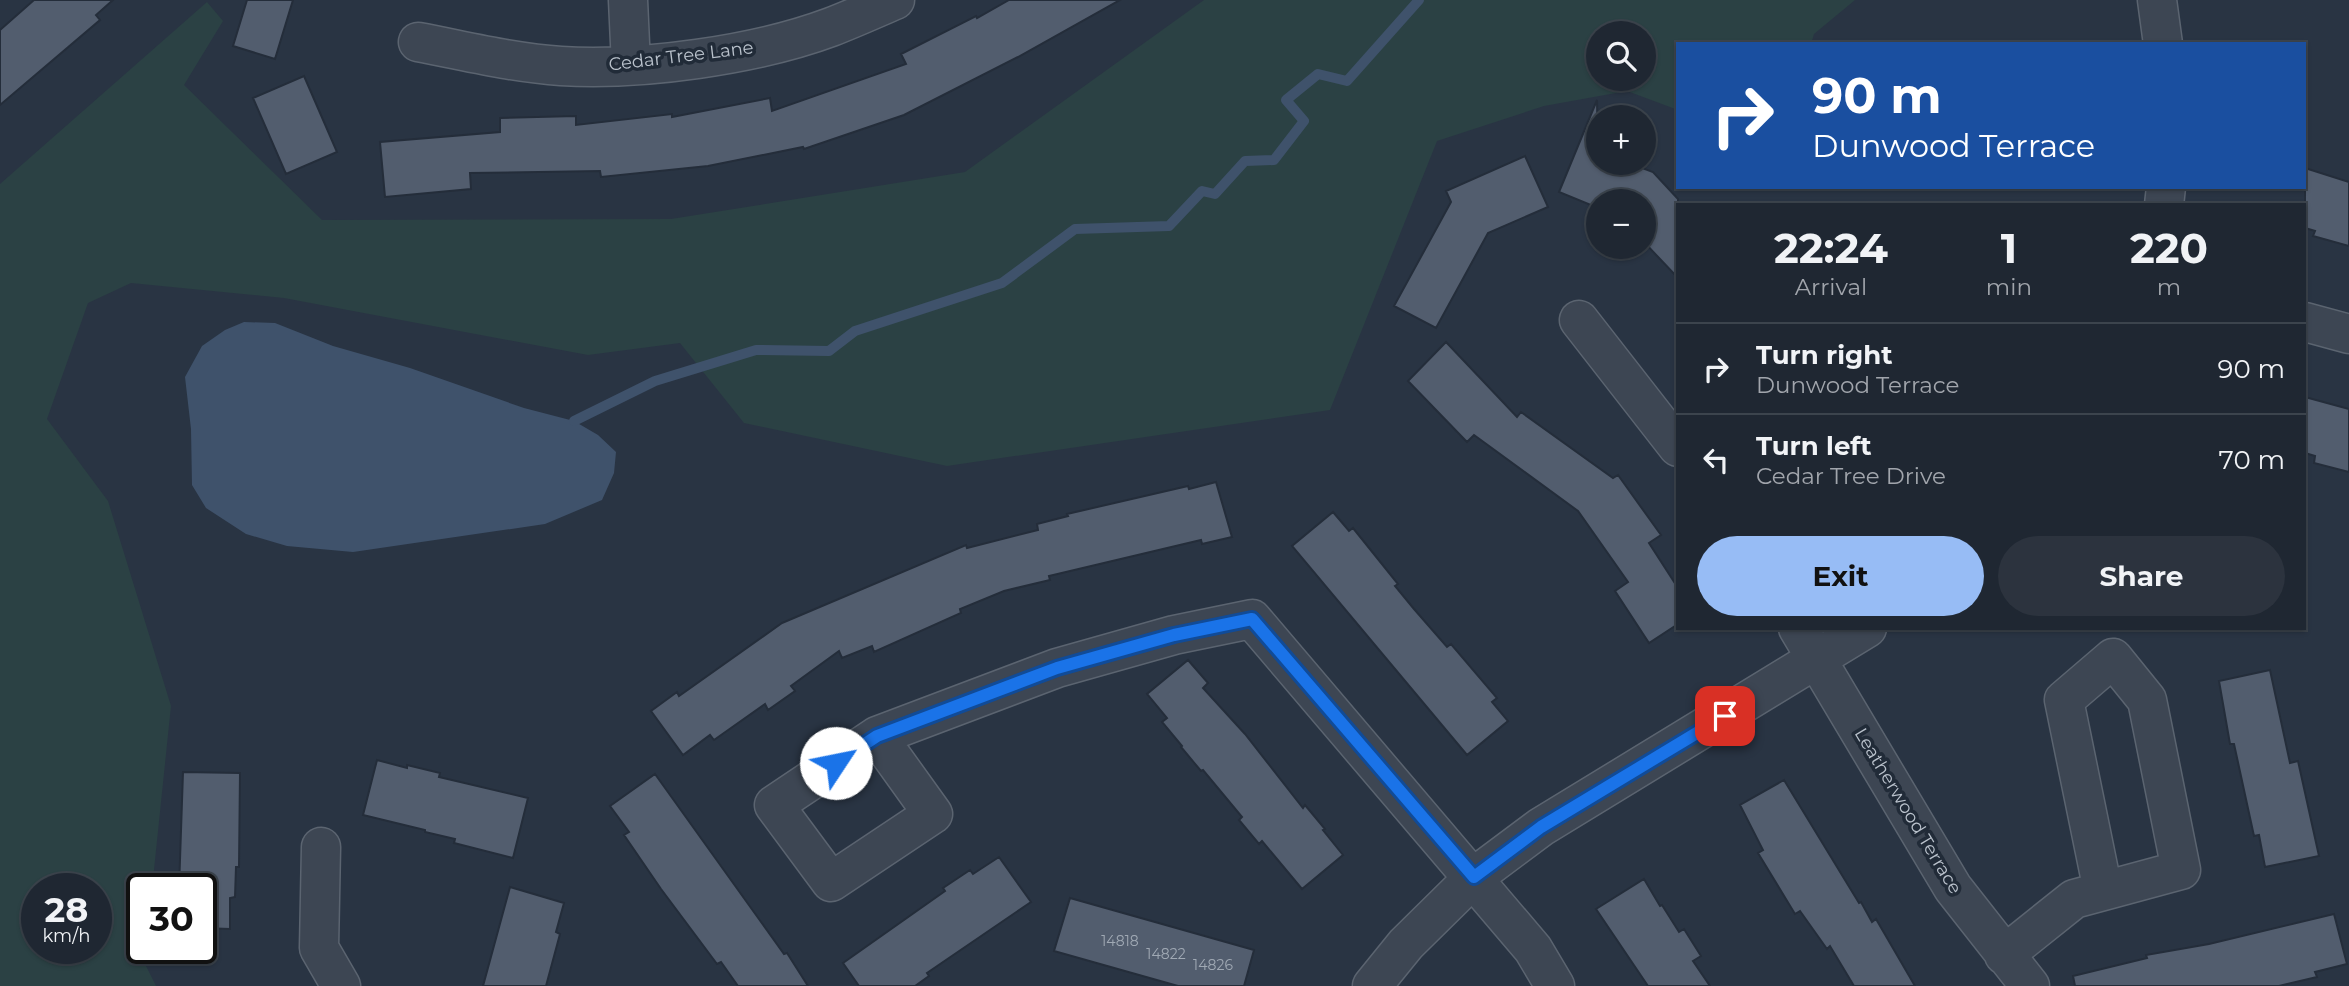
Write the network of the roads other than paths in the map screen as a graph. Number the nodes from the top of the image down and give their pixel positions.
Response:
1 (628, 0) edge
2 (895, 0) edge
3 (2157, 0) edge
4 (418, 42) dead end
5 (2163, 42) edge
6 (631, 65) junction
7 (1579, 320) dead end
8 (2306, 322) edge
9 (2349, 334) edge
10 (1676, 444) edge
11 (1799, 630) edge
12 (1864, 630) edge
13 (1818, 660) junction
14 (877, 736) dead end
15 (321, 846) dead end
16 (1474, 877) junction
17 (2103, 891) junction
18 (2004, 955) junction
19 (341, 986) edge
20 (1372, 986) edge
21 (1555, 986) edge
22 (2030, 986) edge

1 - 6 street
2 - 6 street, Cedar Tree Lane
3 - 5 street
4 - 6 street, Cedar Tree Lane
7 - 10 street
8 - 9 street
11 - 13 street, Leatherwood Terrace
12 - 13 street
13 - 16 street
13 - 18 street, Leatherwood Terrace
14 - 16 street
15 - 19 street
16 - 20 street
16 - 21 street
17 - 17 street
17 - 18 street
18 - 22 street, Leatherwood Terrace

